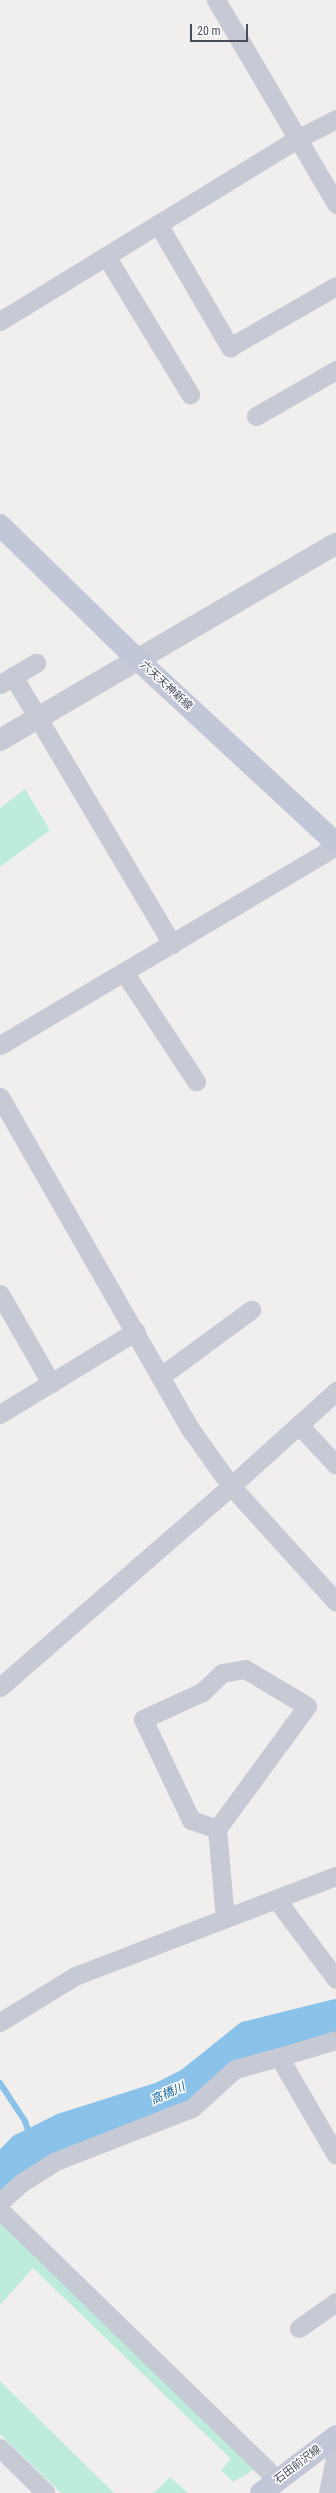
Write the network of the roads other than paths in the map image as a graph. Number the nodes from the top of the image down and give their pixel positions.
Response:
1 (216, 0) edge
2 (336, 119) edge
3 (297, 139) junction
4 (336, 204) edge
5 (158, 224) junction
6 (106, 256) junction
7 (336, 286) edge
8 (0, 321) edge
9 (336, 370) edge
10 (190, 394) dead end
11 (256, 416) dead end
12 (0, 524) edge
13 (336, 544) edge
14 (138, 659) junction
15 (36, 663) dead end
16 (6, 680) edge
17 (37, 718) junction
18 (0, 740) edge
19 (336, 843) edge
20 (336, 846) edge
21 (172, 944) junction
22 (124, 972) junction
23 (0, 1045) edge
24 (196, 1081) dead end
25 (0, 1096) edge
26 (0, 1294) edge
27 (251, 1310) dead end
28 (136, 1331) junction
29 (161, 1376) junction
30 (51, 1383) junction
31 (336, 1390) edge
32 (0, 1414) edge
33 (298, 1425) junction
34 (336, 1464) edge
35 (231, 1486) junction
36 (336, 1602) edge
37 (0, 1687) edge
38 (217, 1829) junction
39 (336, 1876) edge
40 (276, 1899) junction
41 (225, 1918) junction
42 (336, 1979) edge
43 (0, 2022) edge
44 (336, 2040) edge
45 (279, 2057) junction
46 (336, 2155) edge
47 (0, 2202) edge
48 (0, 2210) edge
49 (336, 2302) edge
50 (299, 2328) dead end
51 (336, 2436) edge
52 (0, 2448) edge
53 (336, 2453) edge
54 (278, 2480) junction
55 (46, 2493) edge
56 (261, 2493) edge
57 (328, 2493) edge

1 - 3 street
2 - 3 street
3 - 4 street
3 - 5 street
5 - 6 street
5 - 7 street
6 - 8 street
6 - 10 street
9 - 11 street
12 - 14 main road, 六天天神新線
13 - 14 street
14 - 17 street
14 - 19 main road, 六天天神新線
15 - 16 street
16 - 17 street
17 - 18 street
17 - 21 street
20 - 21 street
21 - 22 street
22 - 23 street
22 - 24 street
25 - 28 street
26 - 30 street
27 - 29 street
28 - 29 street
28 - 30 street
29 - 35 street
30 - 32 street
31 - 33 street
33 - 34 street
33 - 35 street
35 - 36 street
35 - 37 street
38 - 38 street
38 - 41 street
39 - 40 street
40 - 41 street
40 - 42 street
41 - 43 street
44 - 45 street
45 - 46 street
45 - 47 street
48 - 54 street
49 - 50 street
51 - 54 main road, 石田前沢線
52 - 55 street
53 - 57 street
54 - 56 main road, 石田前沢線

